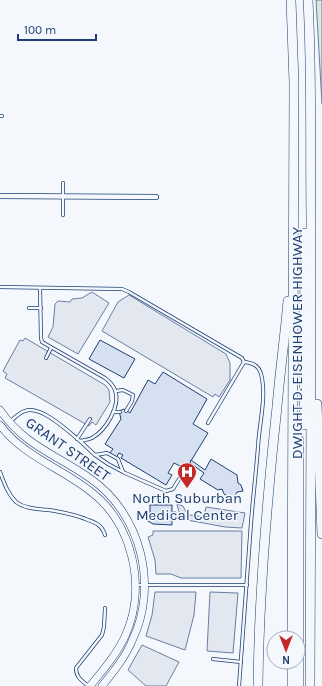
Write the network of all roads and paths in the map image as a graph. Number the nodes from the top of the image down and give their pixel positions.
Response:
1 (291, 0) edge
2 (302, 0) edge
3 (308, 0) edge
4 (63, 183) dead end
5 (0, 196) edge
6 (63, 196) junction
7 (156, 197) dead end
8 (63, 215) dead end
9 (293, 237) junction
10 (0, 287) edge
11 (40, 288) junction
12 (29, 308) dead end
13 (41, 308) junction
14 (51, 348) junction
15 (292, 351) junction
16 (312, 356) junction
17 (46, 358) dead end
18 (244, 362) junction
19 (115, 391) junction
20 (0, 410) edge
21 (126, 411) dead end
22 (113, 412) junction
23 (120, 412) dead end
24 (90, 419) dead end
25 (10, 422) junction
26 (208, 423) dead end
27 (1, 428) edge
28 (79, 440) junction
29 (95, 455) junction
30 (184, 471) dead end
31 (0, 472) edge
32 (123, 472) junction
33 (322, 534) edge
34 (105, 535) dead end
35 (136, 585) junction
36 (145, 585) junction
37 (247, 585) junction
38 (105, 608) dead end
39 (292, 630) edge
40 (213, 659) dead end
41 (241, 662) junction
42 (292, 670) edge
43 (89, 686) edge
44 (102, 686) edge
45 (239, 686) edge
46 (258, 686) edge
47 (292, 686) edge
48 (299, 686) edge
49 (304, 686) edge
50 (310, 686) edge

1 - 9 highway, DWIGHT D. EISENHOWER HIGHWAY
2 - 49 highway
3 - 16 highway, DWIGHT D. EISENHOWER HIGHWAY
4 - 6 lane
5 - 6 street
6 - 7 street
6 - 8 lane
9 - 15 highway, DWIGHT D. EISENHOWER HIGHWAY
9 - 46 highway
10 - 11 lane
11 - 13 lane
11 - 18 lane
12 - 13 lane
13 - 14 lane
14 - 17 lane
14 - 19 lane
15 - 39 highway, DWIGHT D. EISENHOWER HIGHWAY
15 - 48 highway
16 - 33 highway
16 - 50 highway, DWIGHT D. EISENHOWER HIGHWAY
18 - 26 lane
18 - 37 lane
19 - 21 lane
19 - 22 lane
20 - 25 street, GRANT STREET
22 - 23 lane
22 - 28 lane
24 - 28 lane
25 - 27 street
25 - 28 lane
25 - 36 street, GRANT STREET
27 - 35 street, GRANT STREET
28 - 29 lane
29 - 32 lane
29 - 32 lane
30 - 32 lane
31 - 34 lane
35 - 36 lane
35 - 43 street, GRANT STREET
36 - 37 lane
36 - 44 street, GRANT STREET
37 - 41 lane
38 - 43 lane
40 - 41 lane
41 - 45 lane
42 - 47 highway

